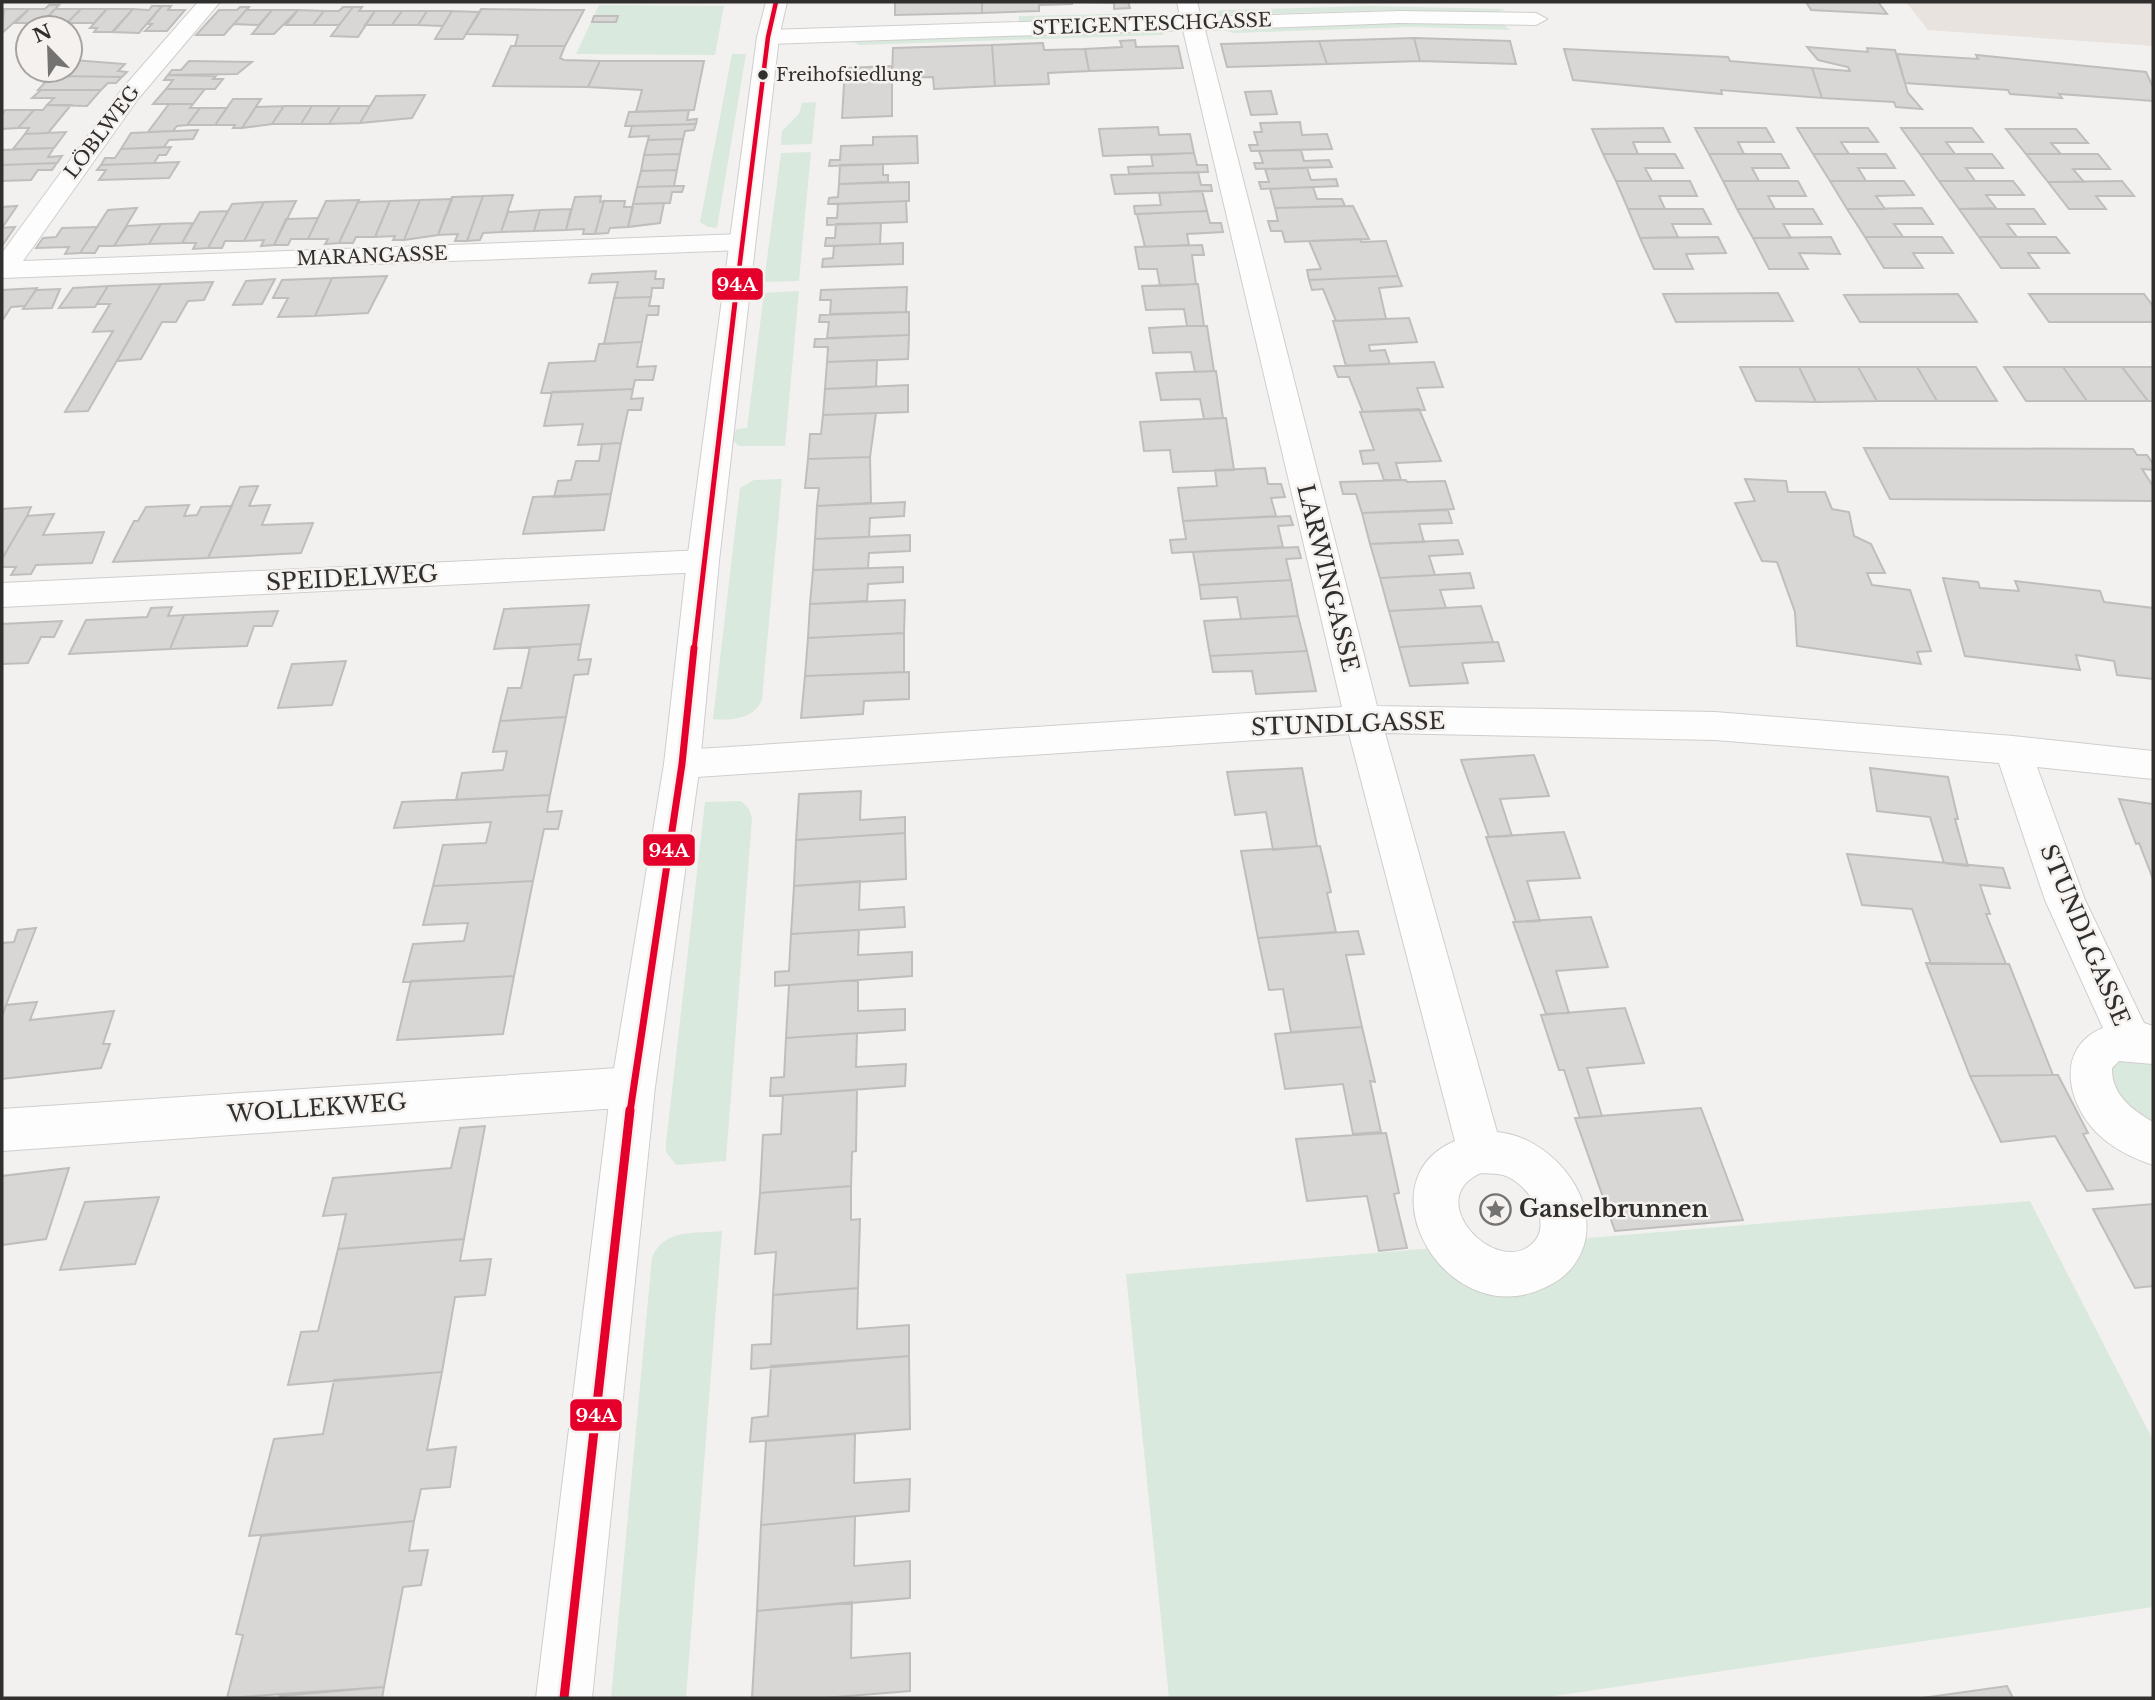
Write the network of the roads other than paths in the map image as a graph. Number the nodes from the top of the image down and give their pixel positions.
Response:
1 (209, 2) edge
2 (776, 2) edge
3 (1189, 12) edge
4 (1536, 19) dead end
5 (768, 37) junction
6 (742, 242) junction
7 (2, 270) edge
8 (703, 561) junction
9 (2, 595) edge
10 (1363, 719) junction
11 (2013, 750) junction
12 (682, 764) junction
13 (2153, 765) edge
14 (2141, 1042) edge
15 (632, 1087) junction
16 (2, 1130) edge
17 (2153, 1144) edge
18 (1480, 1152) dead end
19 (564, 1698) edge

1 - 7 street, LÖBLWEG
2 - 5 street
3 - 4 street, STEIGENTESCHGASSE
3 - 5 street, STEIGENTESCHGASSE
3 - 10 street, LARWINGASSE
5 - 6 street
6 - 7 street, MARANGASSE
6 - 8 street
8 - 9 street, SPEIDELWEG
8 - 12 street
10 - 11 street, STUNDLGASSE
10 - 12 street, STUNDLGASSE
10 - 18 street, LARWINGASSE
11 - 13 street, STUNDLGASSE
11 - 14 street, STUNDLGASSE
12 - 15 street
14 - 17 street, STUNDLGASSE
15 - 16 street, WOLLEKWEG
15 - 19 street

